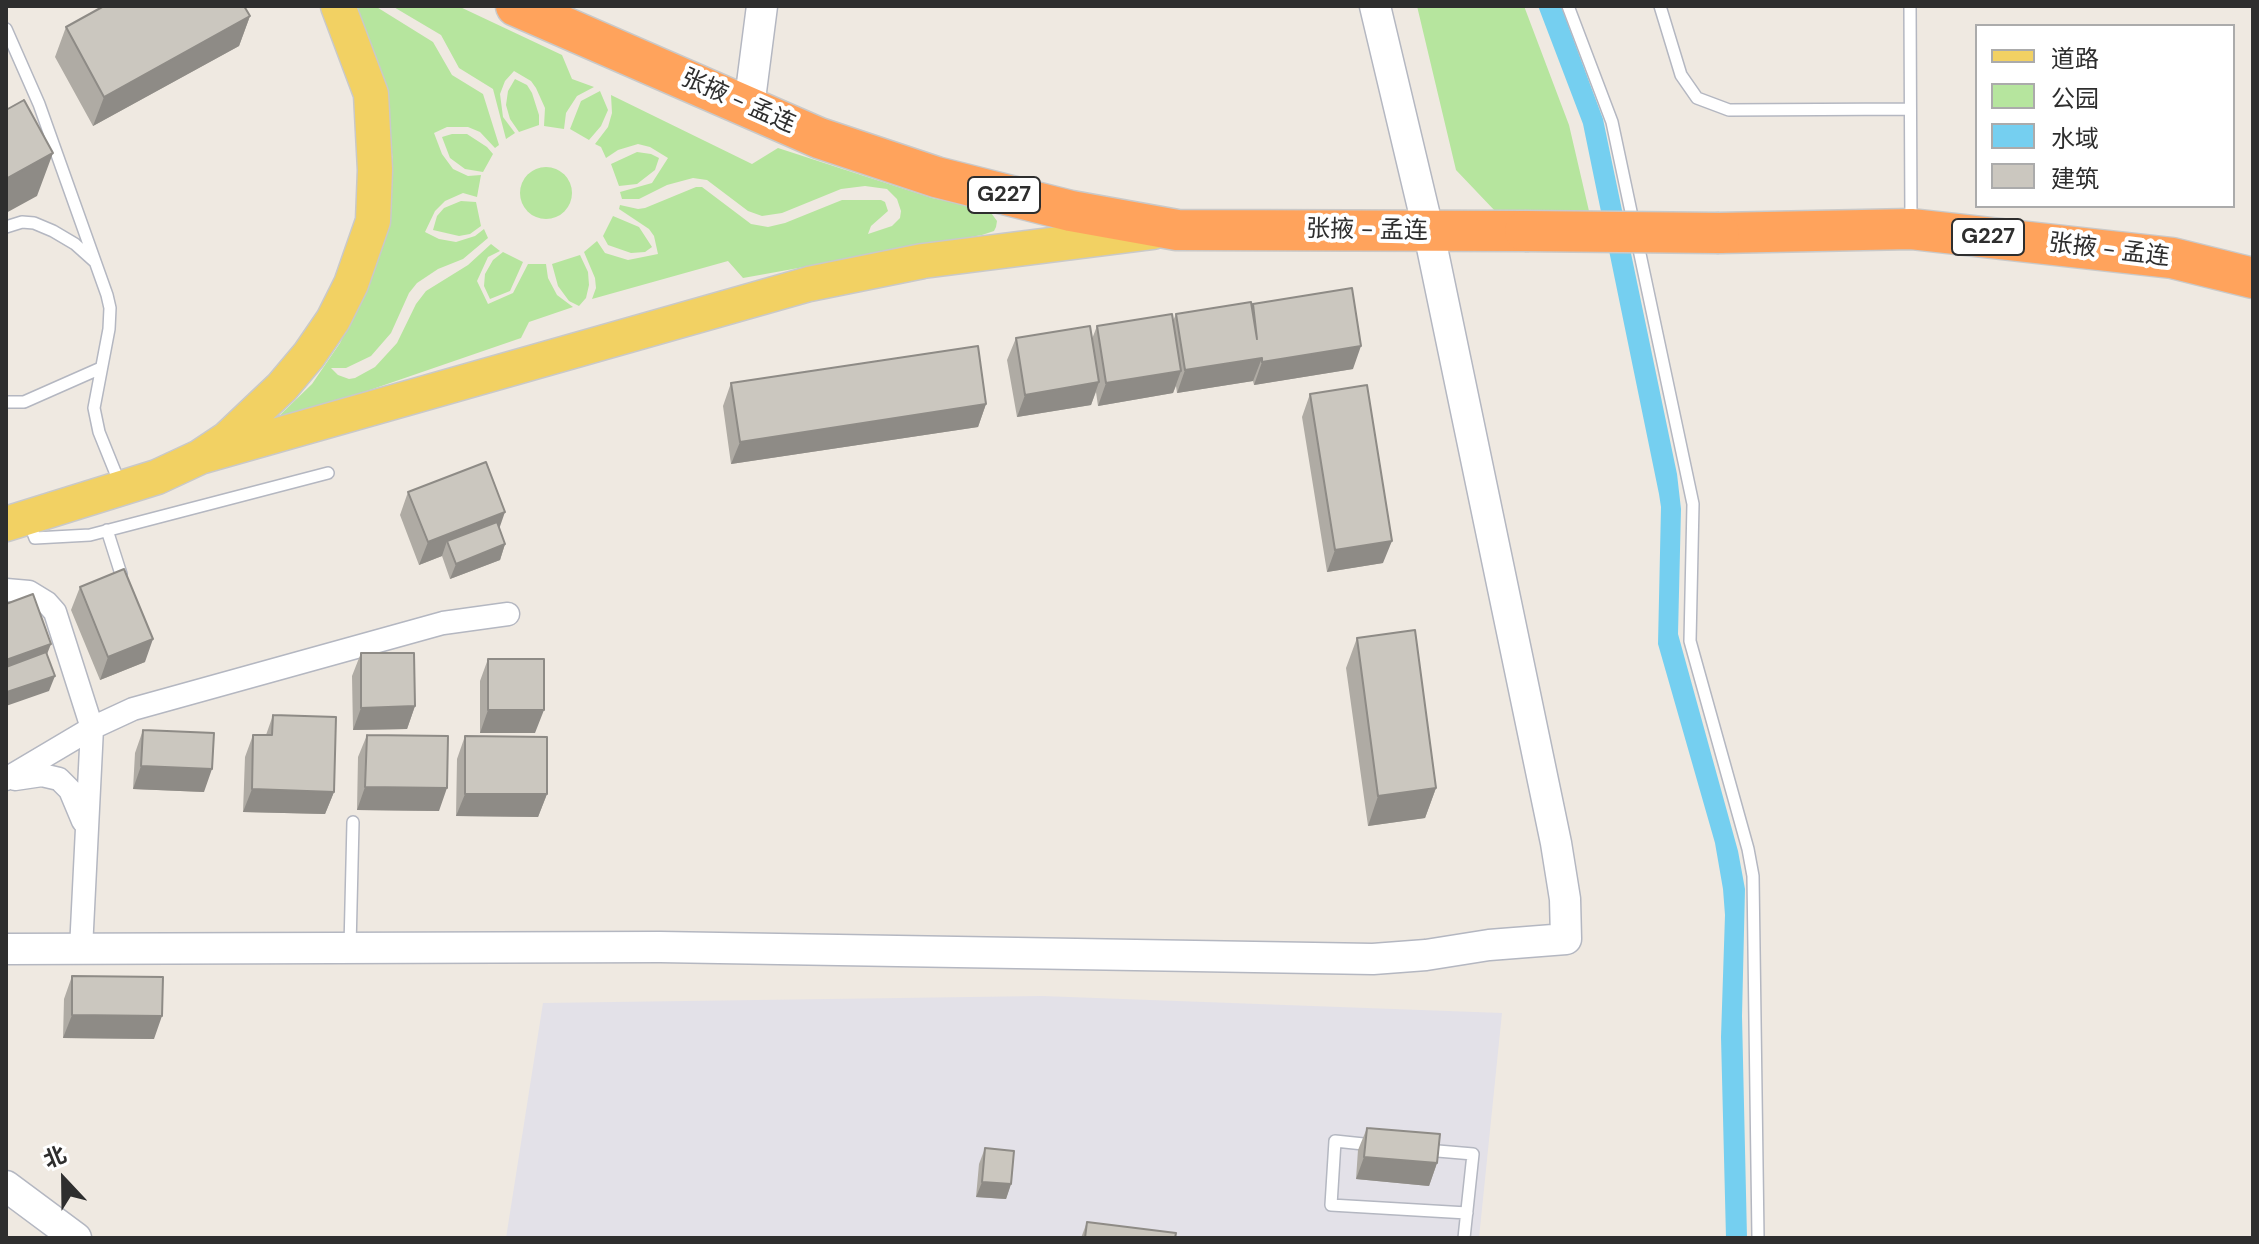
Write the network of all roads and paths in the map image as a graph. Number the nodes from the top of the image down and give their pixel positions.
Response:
1 (338, 6) edge
2 (516, 6) edge
3 (762, 6) edge
4 (1375, 6) edge
5 (1568, 6) edge
6 (1660, 6) edge
7 (1910, 6) edge
8 (6, 29) edge
9 (749, 107) junction
10 (1910, 109) junction
11 (6, 227) edge
12 (1911, 229) junction
13 (1177, 230) junction
14 (1429, 233) junction
15 (94, 262) junction
16 (2253, 278) edge
17 (101, 368) junction
18 (6, 402) edge
19 (200, 457) junction
20 (328, 473) dead end
21 (121, 489) junction
22 (17, 520) edge
23 (107, 530) junction
24 (121, 574) edge
25 (6, 590) edge
26 (508, 614) dead end
27 (92, 728) junction
28 (6, 780) edge
29 (353, 822) dead end
30 (86, 829) junction
31 (350, 948) junction
32 (6, 949) edge
33 (81, 949) junction
34 (1381, 1146) edge
35 (1411, 1149) edge
36 (6, 1186) edge
37 (1467, 1213) junction
38 (41, 1224) edge
39 (76, 1238) edge
40 (1464, 1238) edge
41 (1758, 1238) edge

1 - 19 main road
2 - 9 highway, 张掖 - 孟连 / G227
3 - 9 street
4 - 14 street
5 - 41 lane
6 - 10 lane
7 - 10 lane
8 - 15 lane
9 - 13 highway, 张掖 - 孟连 / G227
10 - 12 lane
11 - 15 lane
12 - 14 highway, 张掖 - 孟连 / G227, bridge
12 - 16 highway, 张掖 - 孟连 / G227
13 - 14 highway, 张掖 - 孟连 / G227
13 - 19 main road
14 - 31 street
15 - 17 lane
17 - 18 lane
17 - 21 lane
19 - 21 main road
20 - 23 lane
21 - 22 main road
22 - 23 lane
23 - 24 lane
25 - 27 street
26 - 27 street
27 - 28 street
27 - 30 street
28 - 30 street
29 - 31 lane
30 - 33 street
31 - 33 street
32 - 33 street
34 - 37 lane
35 - 37 lane
36 - 38 street
37 - 40 lane
38 - 39 street

